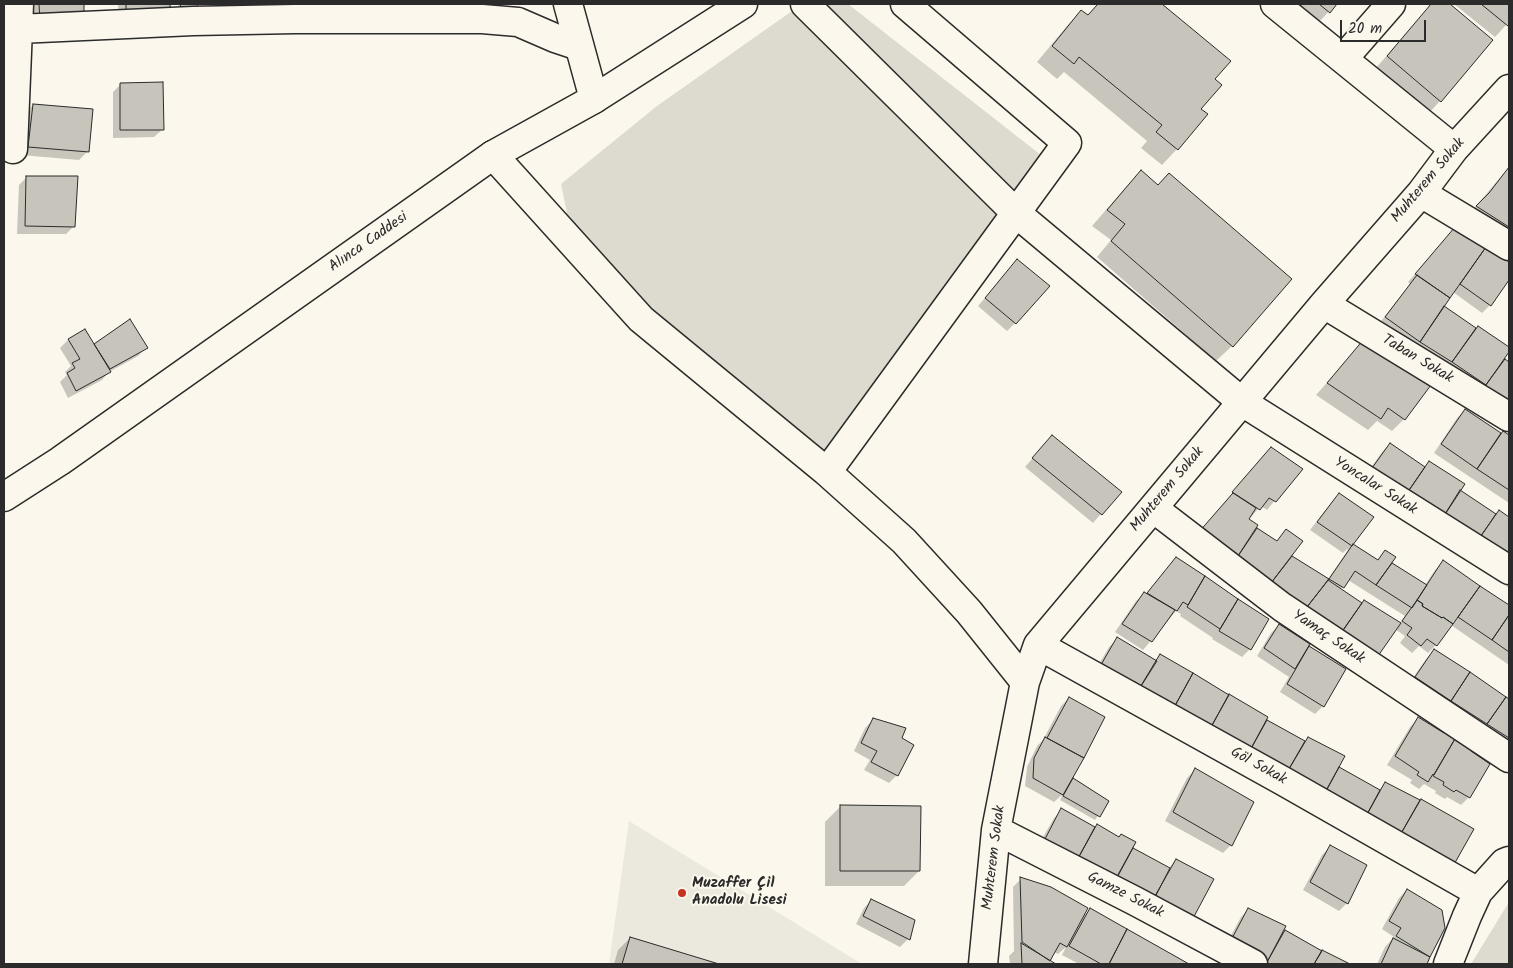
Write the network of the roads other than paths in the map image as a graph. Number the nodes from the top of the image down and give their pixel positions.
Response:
1 (568, 4) edge
2 (743, 4) edge
3 (804, 4) edge
4 (905, 4) edge
5 (1275, 4) edge
6 (1391, 4) edge
7 (18, 16) edge
8 (580, 46) junction
9 (1343, 59) junction
10 (1509, 89) edge
11 (594, 99) junction
12 (13, 149) dead end
13 (1454, 149) junction
14 (493, 155) junction
15 (1421, 193) junction
16 (1016, 213) junction
17 (1509, 246) edge
18 (1324, 304) junction
19 (1242, 402) junction
20 (1509, 416) edge
21 (827, 472) junction
22 (4, 497) edge
23 (1153, 508) junction
24 (1509, 570) edge
25 (1038, 645) junction
26 (1025, 682) junction
27 (1509, 758) edge
28 (996, 830) junction
29 (1509, 861) edge
30 (1478, 892) junction
31 (983, 964) edge
32 (1253, 964) edge
33 (1448, 964) edge

1 - 8 street
2 - 11 street, Alınca Caddesi
3 - 16 street, Yoncalar Sokak
4 - 16 street
5 - 9 street
6 - 9 street
7 - 8 street
7 - 12 street
8 - 11 street
9 - 13 street
10 - 13 street, Muhterem Sokak
11 - 14 street, Alınca Caddesi
13 - 15 street, Muhterem Sokak
14 - 21 street
14 - 22 street, Alınca Caddesi
15 - 17 street
15 - 18 street, Muhterem Sokak
16 - 19 street, Yoncalar Sokak
16 - 21 street
18 - 19 street, Muhterem Sokak
18 - 20 street, Taban Sokak
19 - 23 street, Muhterem Sokak
19 - 24 street, Yoncalar Sokak
21 - 26 street
23 - 25 street, Muhterem Sokak
23 - 27 street, Yamaç Sokak
25 - 26 street, Muhterem Sokak
25 - 30 street, Göl Sokak
26 - 28 street, Muhterem Sokak
28 - 31 street, Muhterem Sokak
28 - 32 street, Gamze Sokak
29 - 30 street
30 - 33 street

